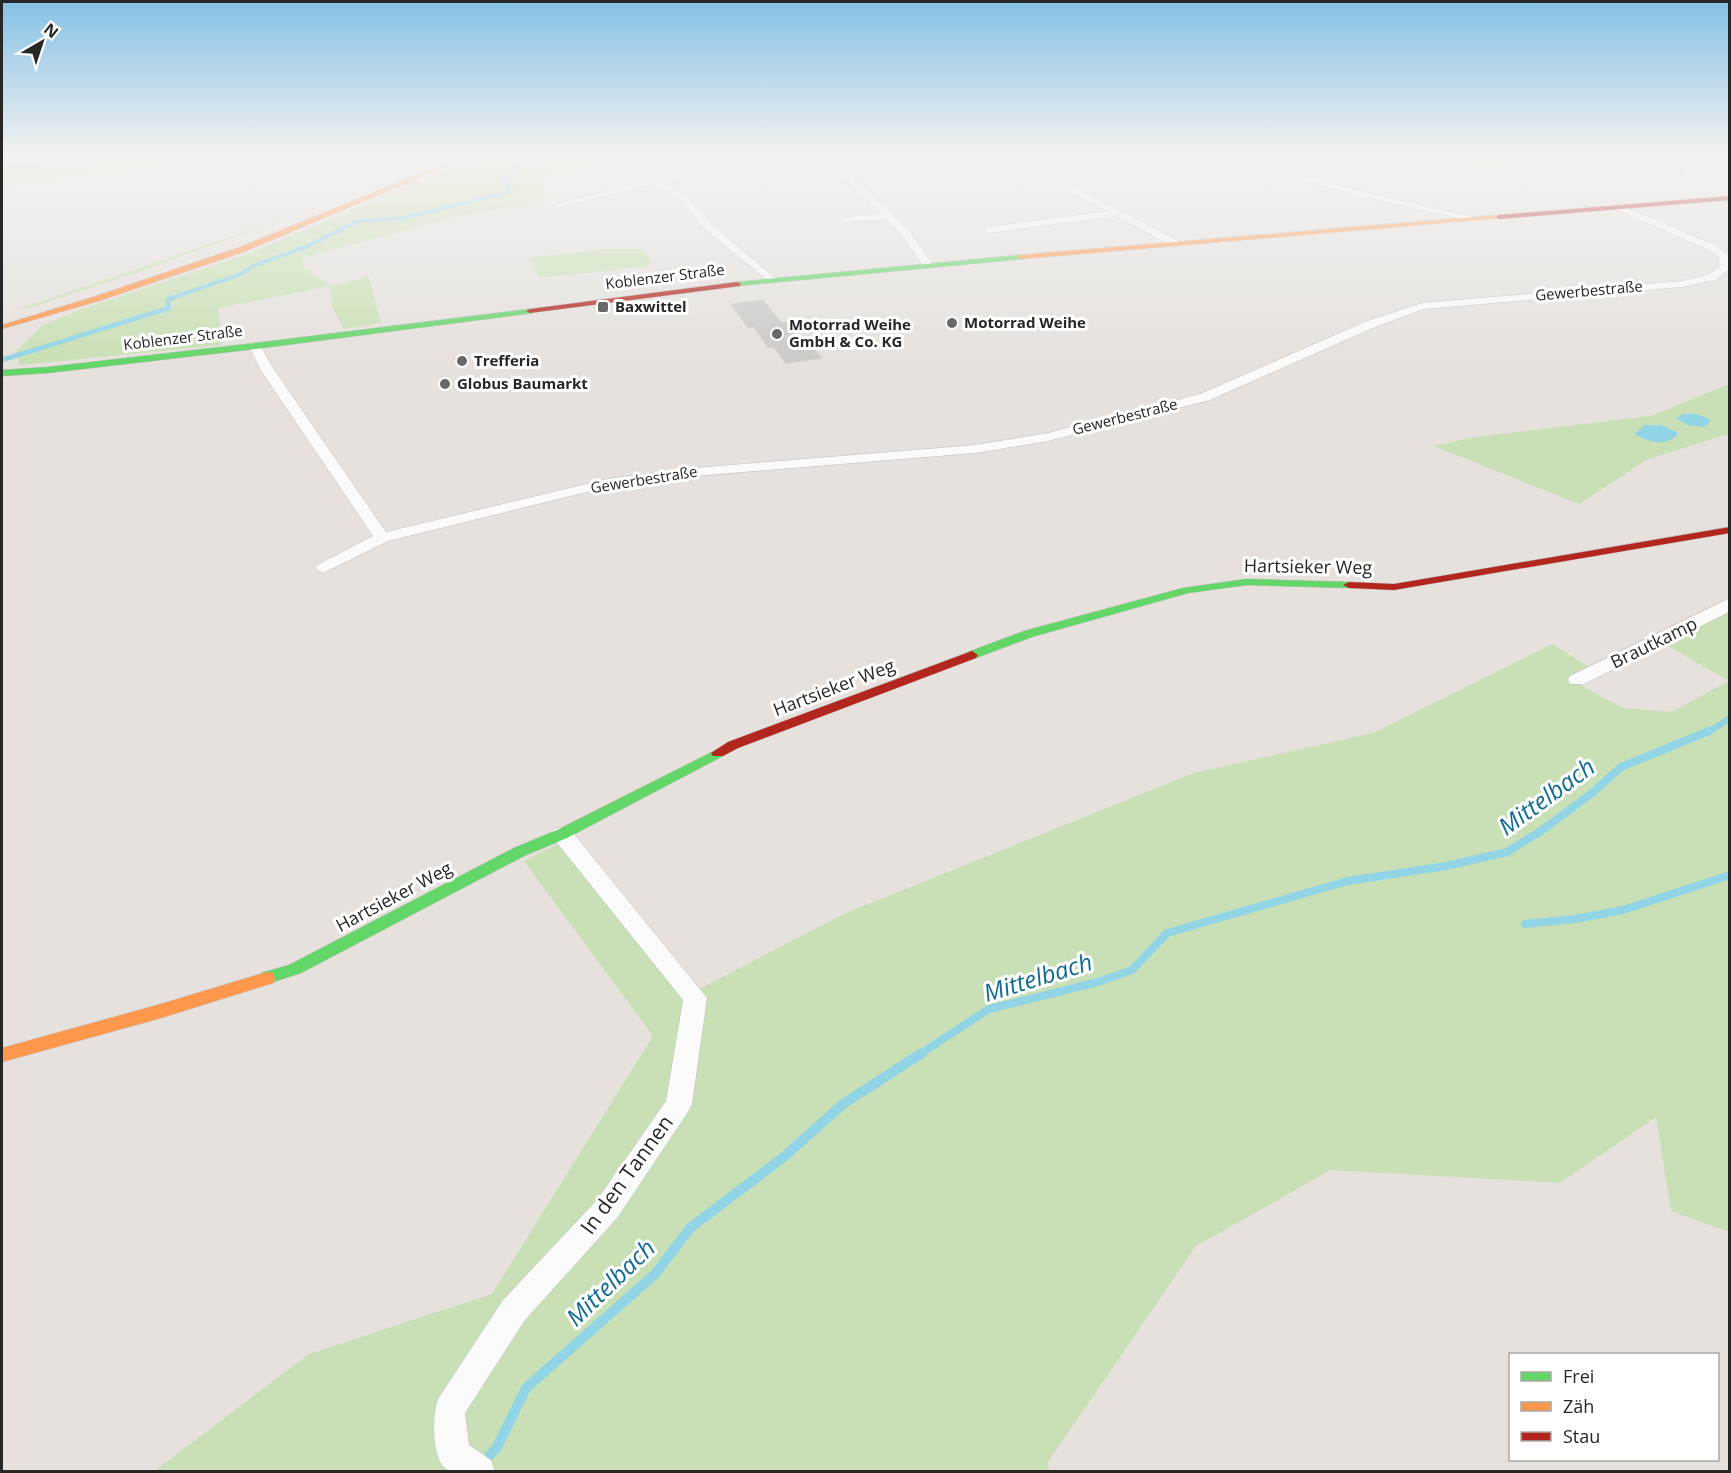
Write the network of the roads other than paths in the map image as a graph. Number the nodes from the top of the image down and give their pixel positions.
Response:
1 (282, 224) edge
2 (304, 224) edge
3 (705, 224) edge
4 (896, 224) edge
5 (1036, 224) edge
6 (1138, 224) edge
7 (1419, 224) edge
8 (1657, 224) edge
9 (988, 230) dead end
10 (1176, 244) junction
11 (928, 265) junction
12 (771, 280) junction
13 (74, 298) junction
14 (54, 313) junction
15 (2, 315) edge
16 (2, 321) edge
17 (2, 327) edge
18 (2, 336) edge
19 (255, 346) junction
20 (2, 373) edge
21 (1730, 530) edge
22 (382, 538) junction
23 (324, 568) dead end
24 (1730, 603) edge
25 (1577, 681) dead end
26 (562, 834) junction
27 (2, 1055) edge
28 (466, 1463) edge

1 - 13 main road
2 - 14 main road
3 - 12 street
4 - 11 street
5 - 9 street
6 - 10 street
7 - 10 main road, Koblenzer Straße
8 - 22 street, Gewerbestraße
10 - 11 main road, Koblenzer Straße
11 - 12 main road, Koblenzer Straße
12 - 19 main road, Koblenzer Straße
13 - 15 main road
13 - 16 main road
14 - 17 main road
14 - 18 main road
19 - 20 main road, Koblenzer Straße
19 - 22 street
21 - 26 main road, Hartsieker Weg
22 - 23 street, Gewerbestraße
24 - 25 street, Brautkamp
26 - 27 main road, Hartsieker Weg
26 - 28 street, In den Tannen

